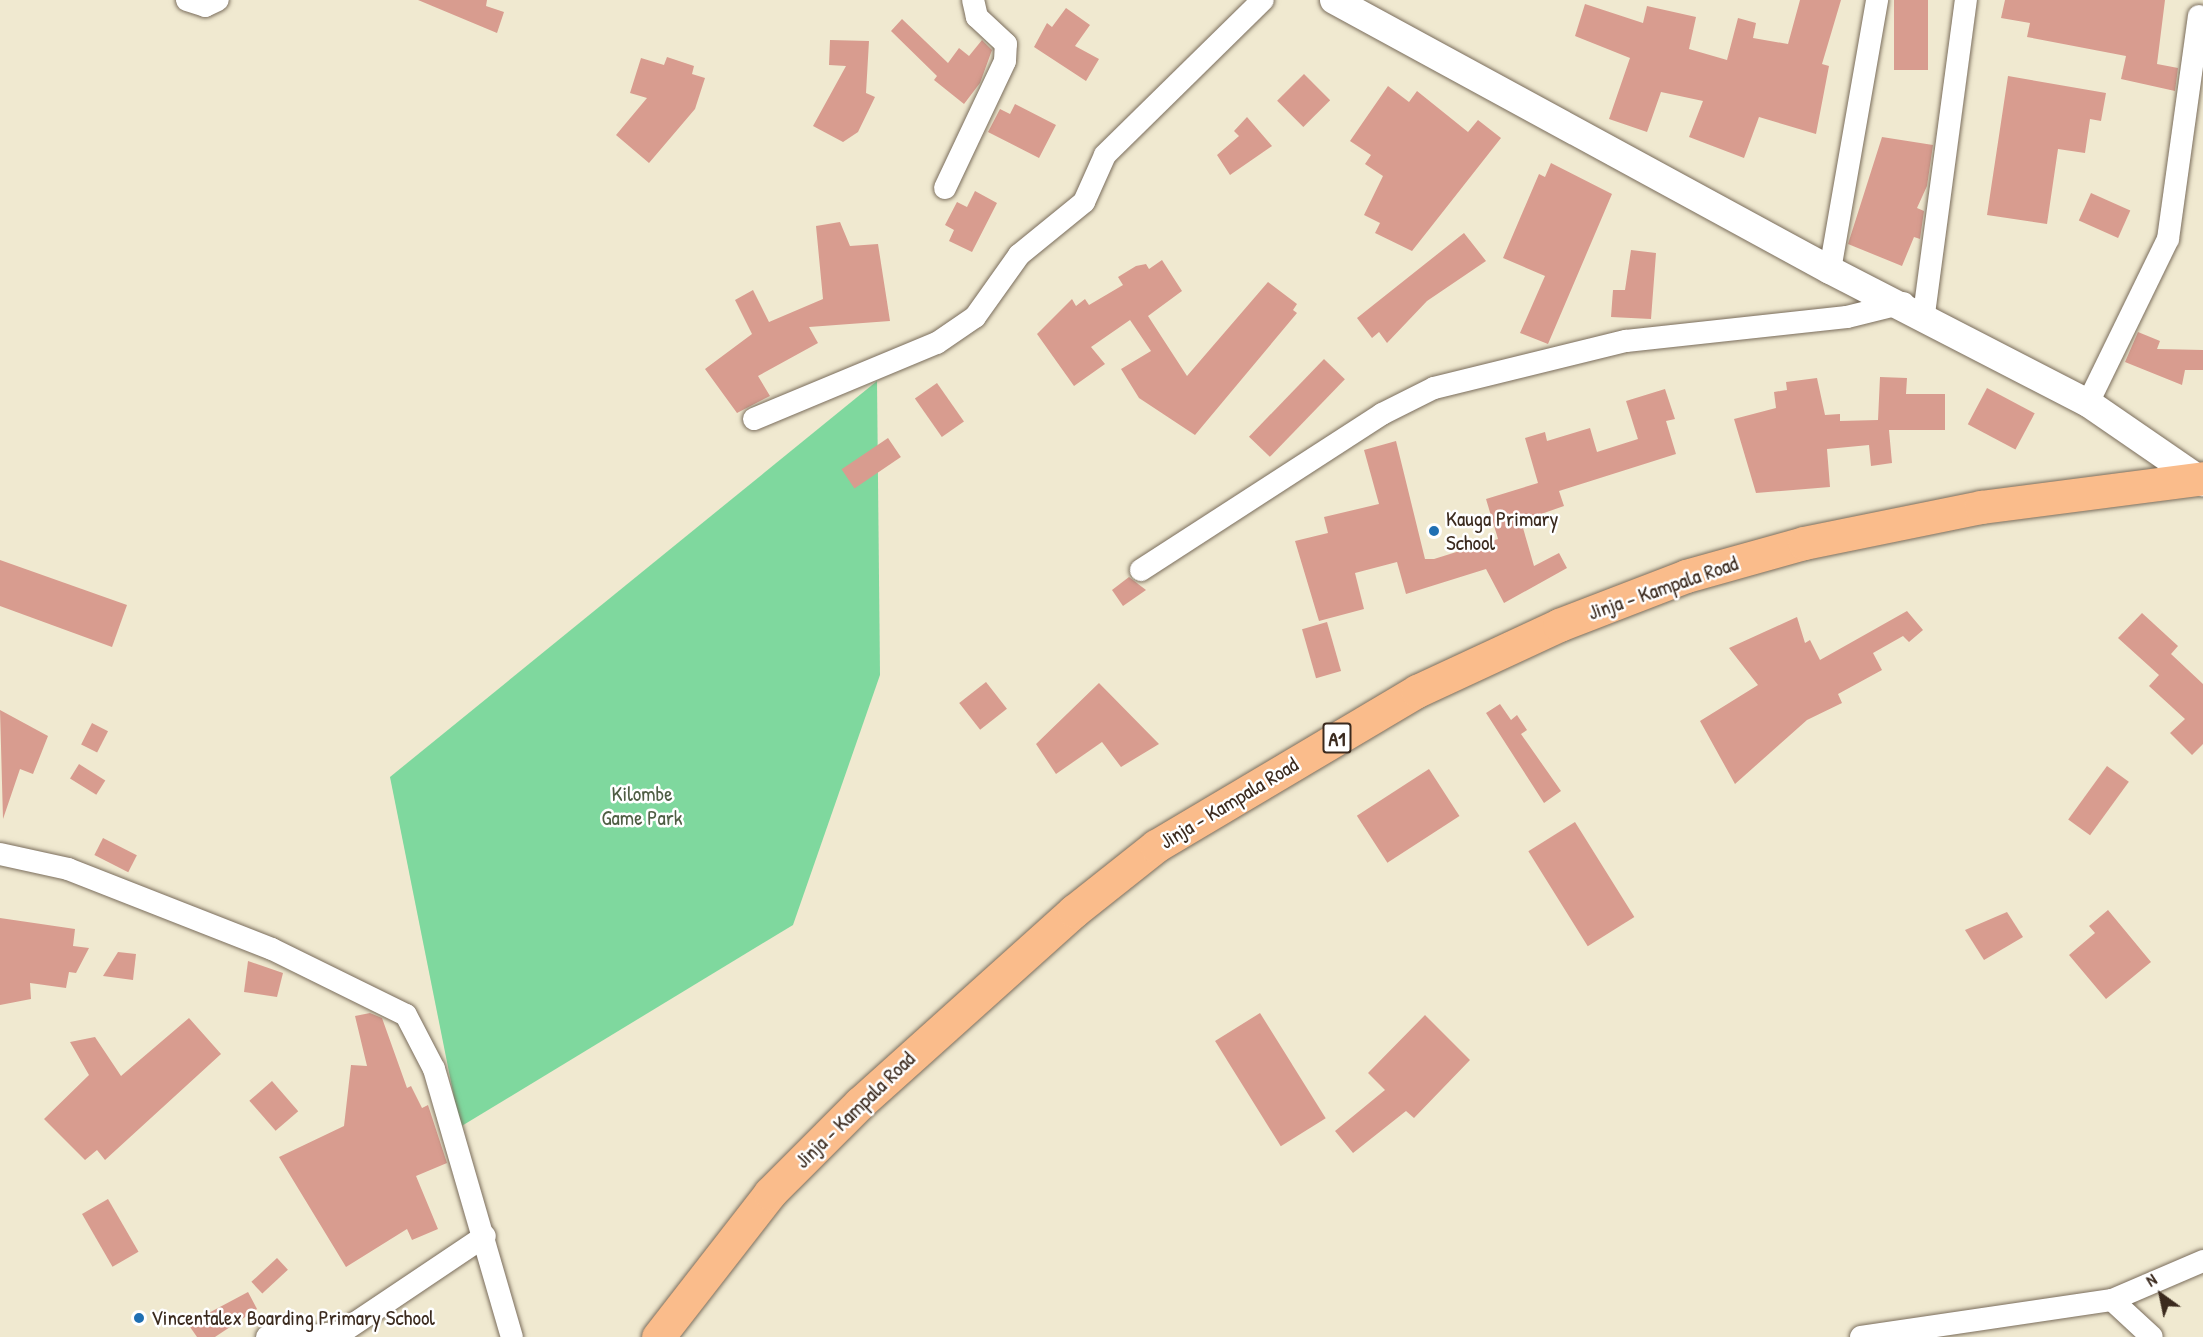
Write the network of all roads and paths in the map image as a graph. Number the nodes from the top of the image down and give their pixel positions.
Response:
1 (187, 0) edge
2 (218, 0) edge
3 (973, 0) edge
4 (1263, 0) edge
5 (1334, 0) edge
6 (1877, 0) edge
7 (1966, 0) edge
8 (2199, 16) dead end
9 (945, 188) dead end
10 (1830, 270) junction
11 (1914, 309) junction
12 (2088, 403) junction
13 (754, 419) dead end
14 (2201, 479) edge
15 (1141, 570) dead end
16 (0, 854) edge
17 (485, 1236) junction
18 (2203, 1262) edge
19 (2112, 1300) junction
20 (267, 1337) edge
21 (512, 1337) edge
22 (658, 1337) edge
23 (1861, 1337) edge
24 (2152, 1337) edge

1 - 2 street
3 - 9 street
4 - 13 street
5 - 10 street
6 - 10 street
7 - 11 street
8 - 12 street
10 - 11 street
11 - 12 street
11 - 15 street
12 - 14 street
14 - 22 highway, Jinja - Kampala Road / A1
16 - 17 street
17 - 20 street
17 - 21 street
18 - 19 street
19 - 23 street
19 - 24 street

